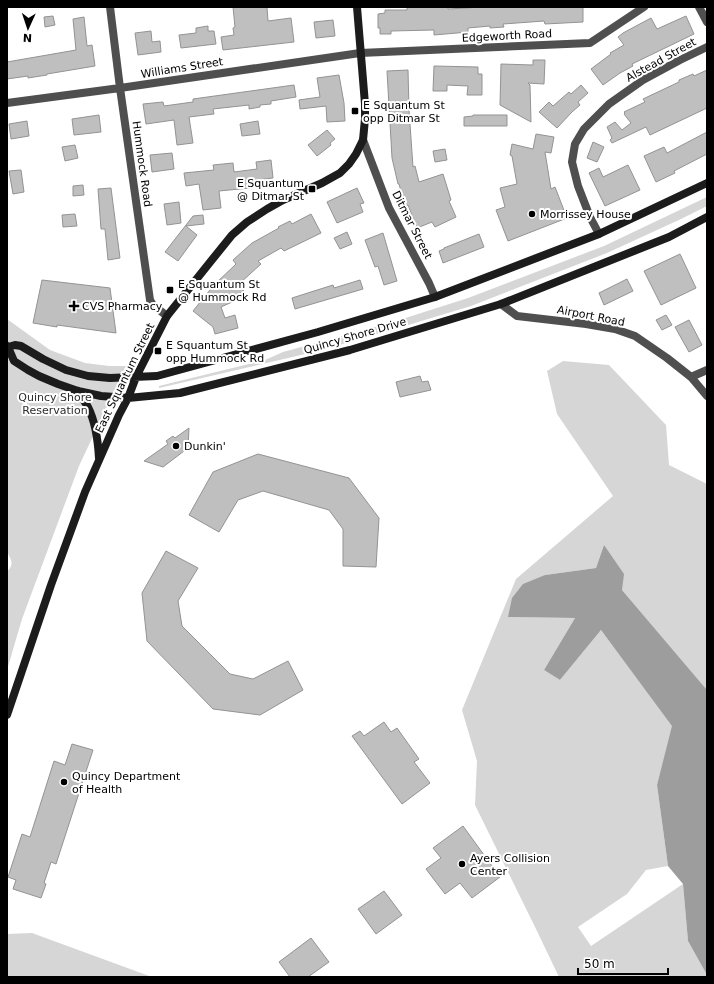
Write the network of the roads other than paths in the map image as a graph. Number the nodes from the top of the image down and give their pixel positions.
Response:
1 (110, 7) edge
2 (356, 7) edge
3 (644, 7) edge
4 (700, 7) edge
5 (707, 22) edge
6 (707, 47) edge
7 (360, 53) junction
8 (120, 88) junction
9 (7, 103) edge
10 (364, 140) junction
11 (707, 182) edge
12 (707, 217) edge
13 (599, 234) junction
14 (435, 297) junction
15 (501, 304) junction
16 (167, 316) junction
17 (8, 346) edge
18 (707, 370) edge
19 (136, 377) junction
20 (691, 377) junction
21 (78, 391) junction
22 (707, 396) edge
23 (128, 398) junction
24 (99, 459) junction
25 (7, 715) edge

1 - 8 street, Hummock Road
2 - 7 main road, East Squantum Street
3 - 7 street, Edgeworth Road
4 - 5 street
6 - 13 street, Alstead Street
7 - 8 street, Williams Street
7 - 10 main road, East Squantum Street
8 - 9 street, Williams Street
8 - 16 street, Hummock Road
10 - 14 street, Ditmar Street
10 - 16 main road, East Squantum Street
11 - 13 main road, Quincy Shore Drive
12 - 15 main road, Quincy Shore Drive
13 - 14 main road, Quincy Shore Drive
14 - 19 main road, Quincy Shore Drive
15 - 20 street, Airport Road
15 - 23 main road, Quincy Shore Drive
16 - 19 main road, East Squantum Street
17 - 19 main road, Quincy Shore Drive
17 - 21 main road, Quincy Shore Drive
18 - 20 street
19 - 23 main road, East Squantum Street
20 - 22 street, Airport Road
21 - 23 main road, Quincy Shore Drive
21 - 24 main road
23 - 24 main road, East Squantum Street
24 - 25 main road, East Squantum Street

